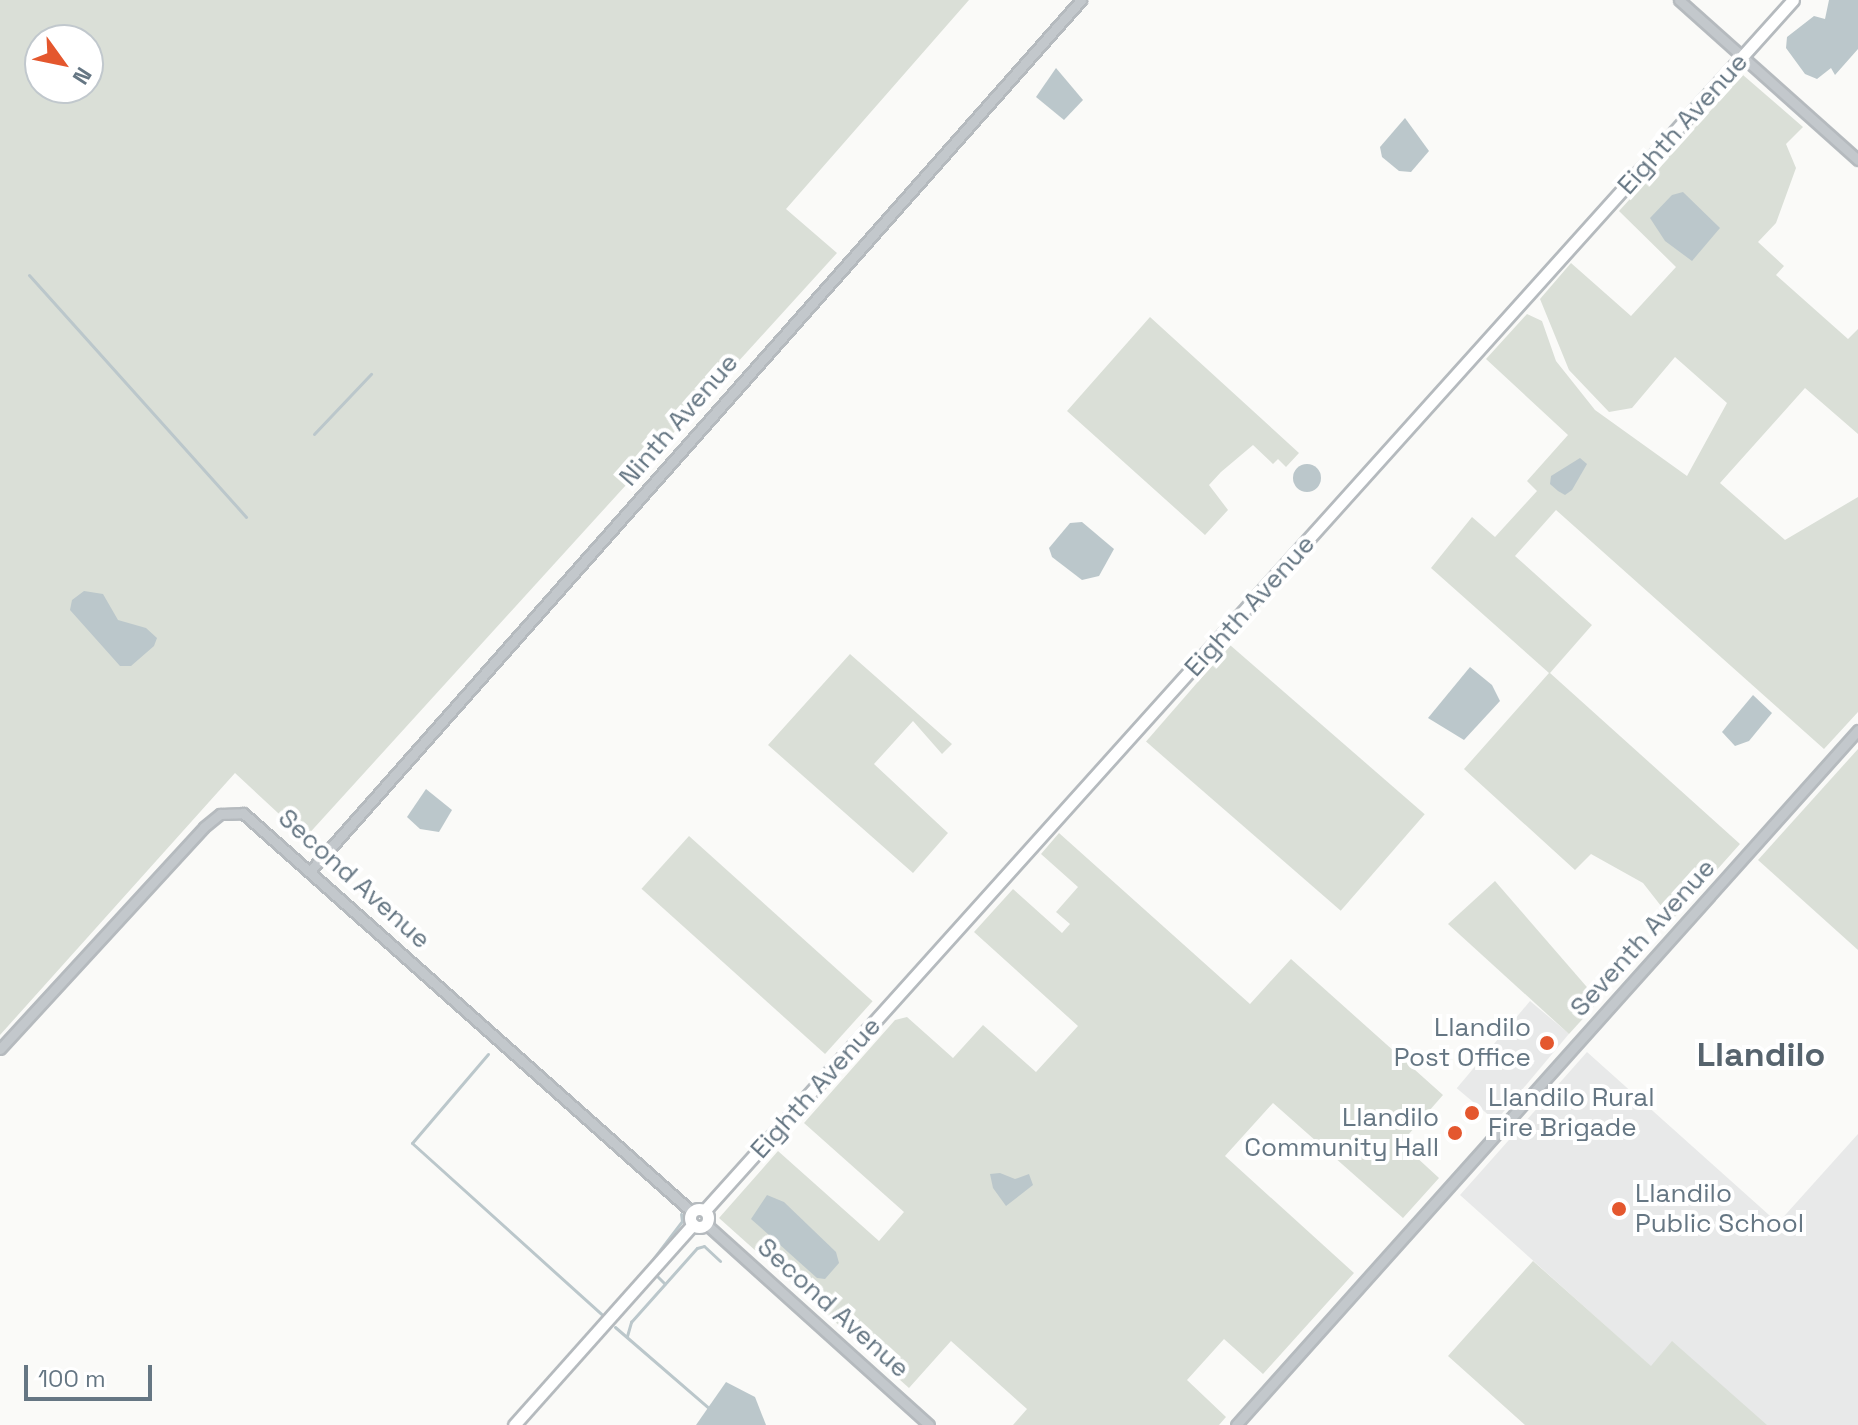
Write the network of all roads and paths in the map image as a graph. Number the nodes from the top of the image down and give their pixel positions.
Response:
1 (1081, 0) edge
2 (1679, 0) edge
3 (1793, 0) edge
4 (1742, 57) junction
5 (1858, 160) edge
6 (1858, 730) edge
7 (311, 870) junction
8 (0, 1049) edge
9 (705, 1210) junction
10 (692, 1218) junction
11 (706, 1224) junction
12 (514, 1425) edge
13 (929, 1425) edge
14 (1236, 1425) edge

1 - 7 street, Ninth Avenue
2 - 4 street
3 - 4 main road, Eighth Avenue
4 - 5 street
4 - 9 main road, Eighth Avenue
6 - 14 street, Seventh Avenue
7 - 8 street, Second Avenue
7 - 10 street, Second Avenue
9 - 10 main road
9 - 11 main road
10 - 11 main road
10 - 12 main road
11 - 13 street, Second Avenue

